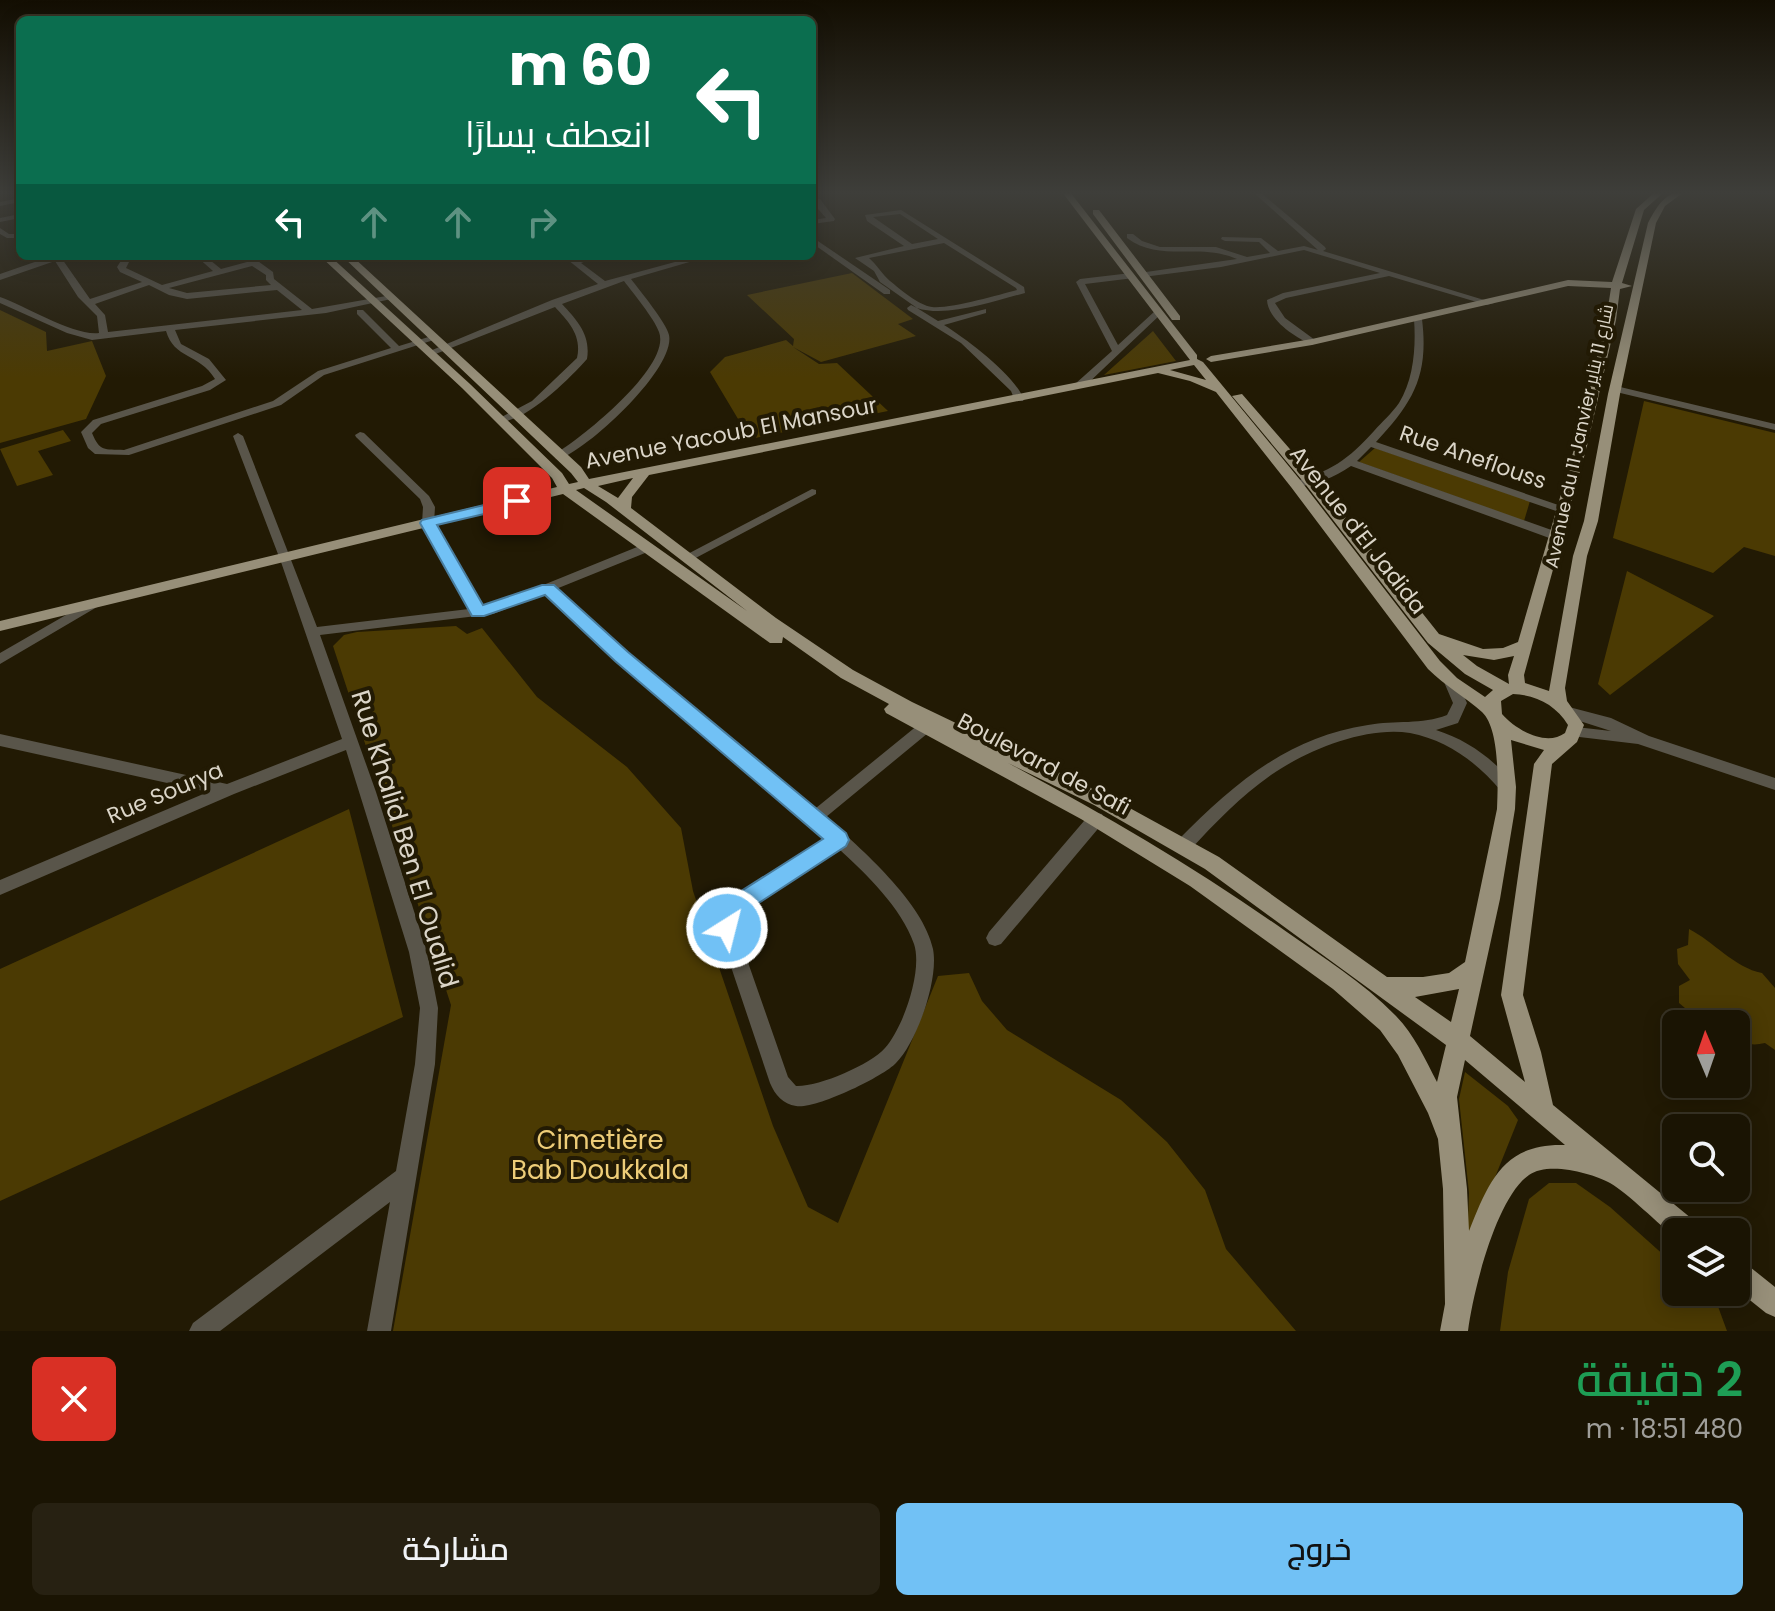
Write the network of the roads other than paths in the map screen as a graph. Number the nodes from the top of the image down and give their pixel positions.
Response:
1 (833, 254) edge
2 (876, 254) edge
3 (966, 254) edge
4 (1114, 254) edge
5 (1129, 254) edge
6 (1229, 254) edge
7 (1270, 254) edge
8 (1328, 254) edge
9 (1626, 254) edge
10 (1645, 254) edge
11 (862, 257) junction
12 (48, 260) edge
13 (58, 260) edge
14 (125, 260) edge
15 (205, 260) edge
16 (248, 260) edge
17 (251, 260) edge
18 (330, 260) edge
19 (351, 260) edge
20 (572, 260) edge
21 (691, 260) edge
22 (1246, 260) junction
23 (843, 261) junction
24 (219, 272) junction
25 (1390, 273) junction
26 (1146, 275) junction
27 (1131, 276) junction
28 (0, 277) edge
29 (626, 277) junction
30 (148, 283) junction
31 (604, 284) junction
32 (1572, 285) junction
33 (279, 287) junction
34 (161, 288) junction
35 (1616, 288) junction
36 (1636, 291) junction
37 (392, 298) junction
38 (1026, 299) dead end
39 (0, 300) edge
40 (377, 302) junction
41 (555, 302) junction
42 (88, 303) junction
43 (1490, 303) junction
44 (310, 312) junction
45 (360, 312) dead end
46 (1158, 313) junction
47 (1418, 319) junction
48 (937, 324) junction
49 (170, 328) junction
50 (104, 336) junction
51 (435, 338) junction
52 (1312, 342) junction
53 (419, 343) junction
54 (445, 348) junction
55 (397, 349) junction
56 (1116, 350) junction
57 (430, 353) junction
58 (1202, 360) junction
59 (1153, 371) junction
60 (1079, 386) junction
61 (1616, 389) junction
62 (1220, 390) junction
63 (499, 399) junction
64 (1019, 399) junction
65 (484, 404) junction
66 (515, 414) junction
67 (501, 420) junction
68 (1775, 427) edge
69 (360, 435) dead end
70 (238, 436) dead end
71 (1370, 443) junction
72 (559, 456) junction
73 (1350, 462) junction
74 (644, 473) junction
75 (1311, 482) junction
76 (586, 484) junction
77 (1296, 484) junction
78 (565, 489) junction
79 (812, 492) dead end
80 (624, 510) junction
81 (1563, 510) junction
82 (428, 523) junction
83 (1556, 536) junction
84 (646, 548) junction
85 (284, 558) junction
86 (686, 558) junction
87 (548, 589) junction
88 (92, 604) junction
89 (478, 612) junction
90 (764, 624) junction
91 (0, 626) edge
92 (1425, 629) junction
93 (311, 632) junction
94 (1526, 644) junction
95 (0, 659) edge
96 (1451, 682) junction
97 (1512, 690) junction
98 (1564, 708) junction
99 (901, 709) junction
100 (1496, 717) junction
101 (1405, 727) junction
102 (923, 729) junction
103 (1571, 737) junction
104 (0, 740) edge
105 (1644, 740) junction
106 (350, 742) junction
107 (1775, 784) edge
108 (1507, 787) junction
109 (228, 790) junction
110 (1095, 811) junction
111 (814, 818) junction
112 (839, 840) junction
113 (1184, 845) junction
114 (1204, 872) junction
115 (0, 888) edge
116 (995, 938) dead end
117 (1475, 967) junction
118 (1381, 987) junction
119 (1456, 1039) junction
120 (1542, 1109) junction
121 (1447, 1133) junction
122 (406, 1177) junction
123 (1625, 1179) junction
124 (1671, 1218) edge
125 (1750, 1283) edge
126 (1458, 1304) junction
127 (1775, 1304) edge
128 (201, 1331) edge
129 (379, 1331) edge
130 (1454, 1331) edge

1 - 23 street
2 - 11 street
3 - 11 street
4 - 27 main road
5 - 26 main road
6 - 22 street
7 - 22 street
8 - 25 street
9 - 35 main road, Avenue du 11 Janvier شارع 11 يناير
10 - 36 main road, Avenue du 11 Janvier شارع 11 يناير
11 - 23 street
12 - 28 street
13 - 42 street
14 - 30 street
15 - 24 street
16 - 24 street
17 - 33 street
18 - 40 main road, Boulevard de Safi
19 - 37 main road, Boulevard de Safi
20 - 31 street
21 - 29 street
22 - 26 street
23 - 48 street
24 - 34 street
25 - 43 street
25 - 52 street
26 - 58 main road
27 - 46 main road
27 - 56 street
29 - 31 street
29 - 72 street
30 - 34 street
30 - 42 street
31 - 41 street
32 - 35 main road, Avenue Yacoub El Mansour
32 - 35 main road
32 - 43 main road, Avenue Yacoub El Mansour
33 - 34 street
33 - 44 street
35 - 36 main road, Avenue Yacoub El Mansour
35 - 81 main road, Avenue du 11 Janvier شارع 11 يناير
36 - 61 main road, Avenue du 11 Janvier شارع 11 يناير
37 - 40 street
37 - 51 main road, Boulevard de Safi
38 - 48 street
39 - 50 street
40 - 44 street
40 - 53 main road, Boulevard de Safi
41 - 54 street
41 - 66 street
42 - 50 street
43 - 47 main road, Avenue Yacoub El Mansour
44 - 49 street
45 - 55 street
46 - 56 street
46 - 58 main road
47 - 52 main road, Avenue Yacoub El Mansour
47 - 71 street
48 - 64 street
49 - 50 street
49 - 55 street
51 - 53 street
51 - 54 main road, Boulevard de Safi
52 - 58 main road, Avenue Yacoub El Mansour
53 - 55 street
53 - 57 main road, Boulevard de Safi
54 - 57 street
54 - 63 main road, Boulevard de Safi
56 - 60 street
57 - 65 main road, Boulevard de Safi
58 - 59 main road, Avenue Yacoub El Mansour
58 - 62 main road, Avenue d'El Jadida
58 - 75 main road, Avenue d'El Jadida
59 - 60 main road, Avenue Yacoub El Mansour
59 - 62 main road
60 - 64 main road, Avenue Yacoub El Mansour
61 - 68 street
61 - 98 main road, Avenue du 11 Janvier شارع 11 يناير
62 - 77 main road, Avenue d'El Jadida
63 - 65 main road
63 - 66 main road, Boulevard de Safi
64 - 74 main road, Avenue Yacoub El Mansour
65 - 67 main road, Boulevard de Safi
66 - 67 street
66 - 72 main road, Boulevard de Safi
67 - 78 main road, Boulevard de Safi
69 - 82 street
70 - 85 street, Rue Khalid Ben El Oualid
71 - 73 street
71 - 81 street, Rue Aneflouss
72 - 76 main road, Boulevard de Safi
73 - 75 street
73 - 83 street
74 - 76 main road, Avenue Yacoub El Mansour
74 - 80 main road
75 - 77 street
75 - 92 main road, Avenue d'El Jadida
76 - 78 main road, Avenue Yacoub El Mansour
76 - 80 main road, Boulevard de Safi
77 - 96 main road, Avenue d'El Jadida
78 - 82 main road, Avenue Yacoub El Mansour
78 - 84 main road, Boulevard de Safi
79 - 86 street
80 - 86 main road, Boulevard de Safi
81 - 83 main road, Avenue du 11 Janvier شارع 11 يناير
82 - 85 main road, Avenue Yacoub El Mansour
82 - 89 street
83 - 94 main road, Avenue du 11 Janvier شارع 11 يناير
84 - 87 street
84 - 90 main road, Boulevard de Safi
85 - 88 main road, Avenue Yacoub El Mansour
85 - 93 street, Rue Khalid Ben El Oualid
86 - 90 main road, Boulevard de Safi
87 - 89 street
87 - 111 street
88 - 91 main road, Avenue Yacoub El Mansour
88 - 95 street
89 - 93 street
90 - 99 main road, Boulevard de Safi
92 - 94 main road
92 - 97 main road, Avenue d'El Jadida
93 - 106 street, Rue Khalid Ben El Oualid
94 - 97 main road, Avenue du 11 Janvier شارع 11 يناير
96 - 100 main road, Avenue d'El Jadida
96 - 101 street
97 - 98 main road, Avenue d'El Jadida
97 - 100 main road
98 - 103 main road
98 - 105 street
99 - 102 main road, Boulevard de Safi
99 - 110 main road, Boulevard de Safi
100 - 103 main road, Avenue d'El Jadida
100 - 108 main road
101 - 108 street
101 - 113 street
102 - 110 main road, Boulevard de Safi
102 - 111 street
103 - 105 street
103 - 120 main road
104 - 109 street
105 - 107 street
106 - 109 street, Rue Sourya
106 - 122 street, Rue Khalid Ben El Oualid
108 - 117 main road
109 - 115 street, Rue Sourya
110 - 113 main road, Boulevard de Safi
110 - 114 main road, Boulevard de Safi
110 - 116 street
111 - 112 street
112 - 112 street
113 - 114 main road, Boulevard de Safi
114 - 118 main road, Boulevard de Safi
114 - 121 main road, Boulevard de Safi
117 - 118 main road
117 - 119 main road
118 - 119 main road, Boulevard de Safi
119 - 120 main road, Boulevard de Safi
119 - 121 main road
120 - 123 main road, Boulevard de Safi
121 - 126 main road
122 - 128 street
122 - 129 street, Rue Khalid Ben El Oualid
123 - 124 main road, Boulevard de Safi
123 - 126 main road
125 - 127 main road
126 - 130 main road

